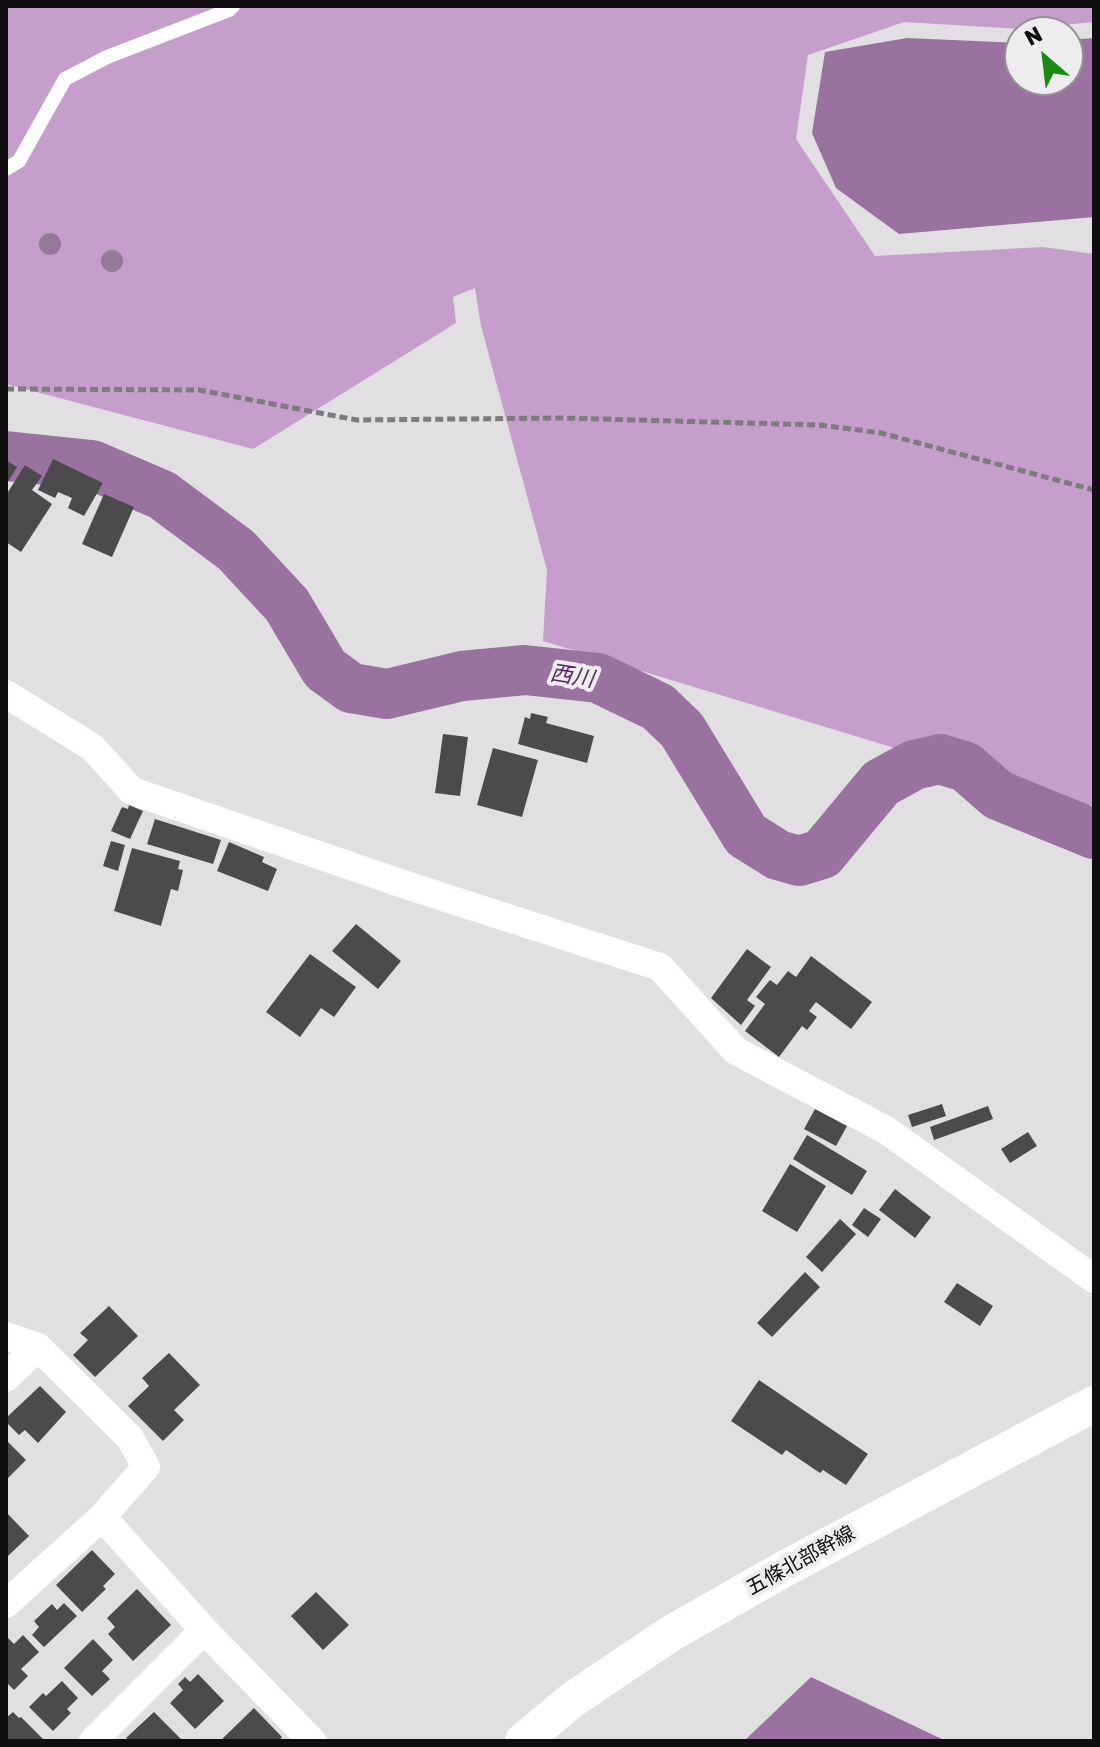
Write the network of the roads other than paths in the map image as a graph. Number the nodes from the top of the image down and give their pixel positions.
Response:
1 (233, 6) edge
2 (6, 169) edge
3 (6, 694) edge
4 (1094, 1279) edge
5 (6, 1336) edge
6 (38, 1347) junction
7 (6, 1378) edge
8 (1094, 1404) edge
9 (102, 1517) junction
10 (6, 1604) edge
11 (204, 1630) junction
12 (93, 1741) edge
13 (312, 1741) edge
14 (523, 1741) edge

1 - 2 lane
3 - 4 street
5 - 6 street
6 - 7 street
6 - 9 street
8 - 14 street, 五條北部幹線
9 - 10 street
9 - 11 street
11 - 12 street
11 - 13 street

